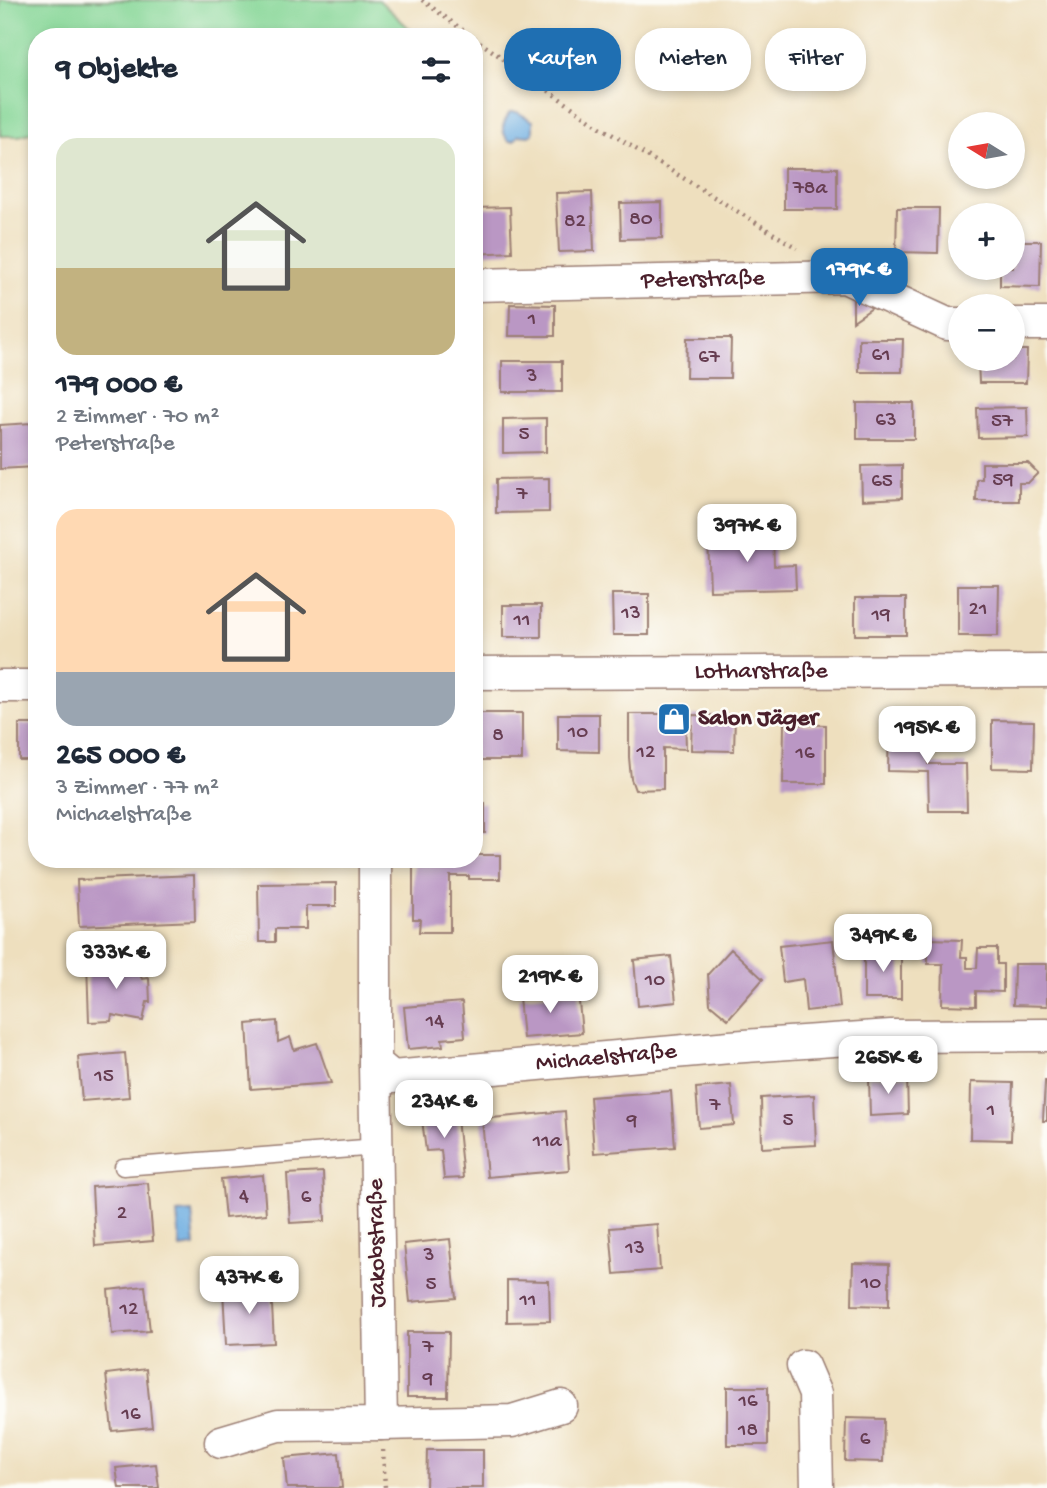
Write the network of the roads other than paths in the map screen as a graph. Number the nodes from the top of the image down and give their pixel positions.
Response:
1 (483, 285) edge
2 (948, 324) edge
3 (1025, 324) edge
4 (1047, 324) edge
5 (1047, 671) edge
6 (483, 673) edge
7 (0, 686) edge
8 (28, 686) edge
9 (375, 868) edge
10 (1047, 1035) edge
11 (375, 1063) junction
12 (377, 1147) junction
13 (123, 1167) dead end
14 (803, 1366) dead end
15 (561, 1406) dead end
16 (381, 1424) junction
17 (221, 1442) dead end
18 (817, 1488) edge

1 - 2 street, Peterstraße
3 - 4 street
5 - 6 street, Lotharstraße
7 - 8 street
9 - 11 street
10 - 11 street, Michaelstraße
11 - 12 street, Jakobstraße
12 - 13 lane
12 - 16 street, Jakobstraße
14 - 18 street
15 - 16 street
16 - 17 street

